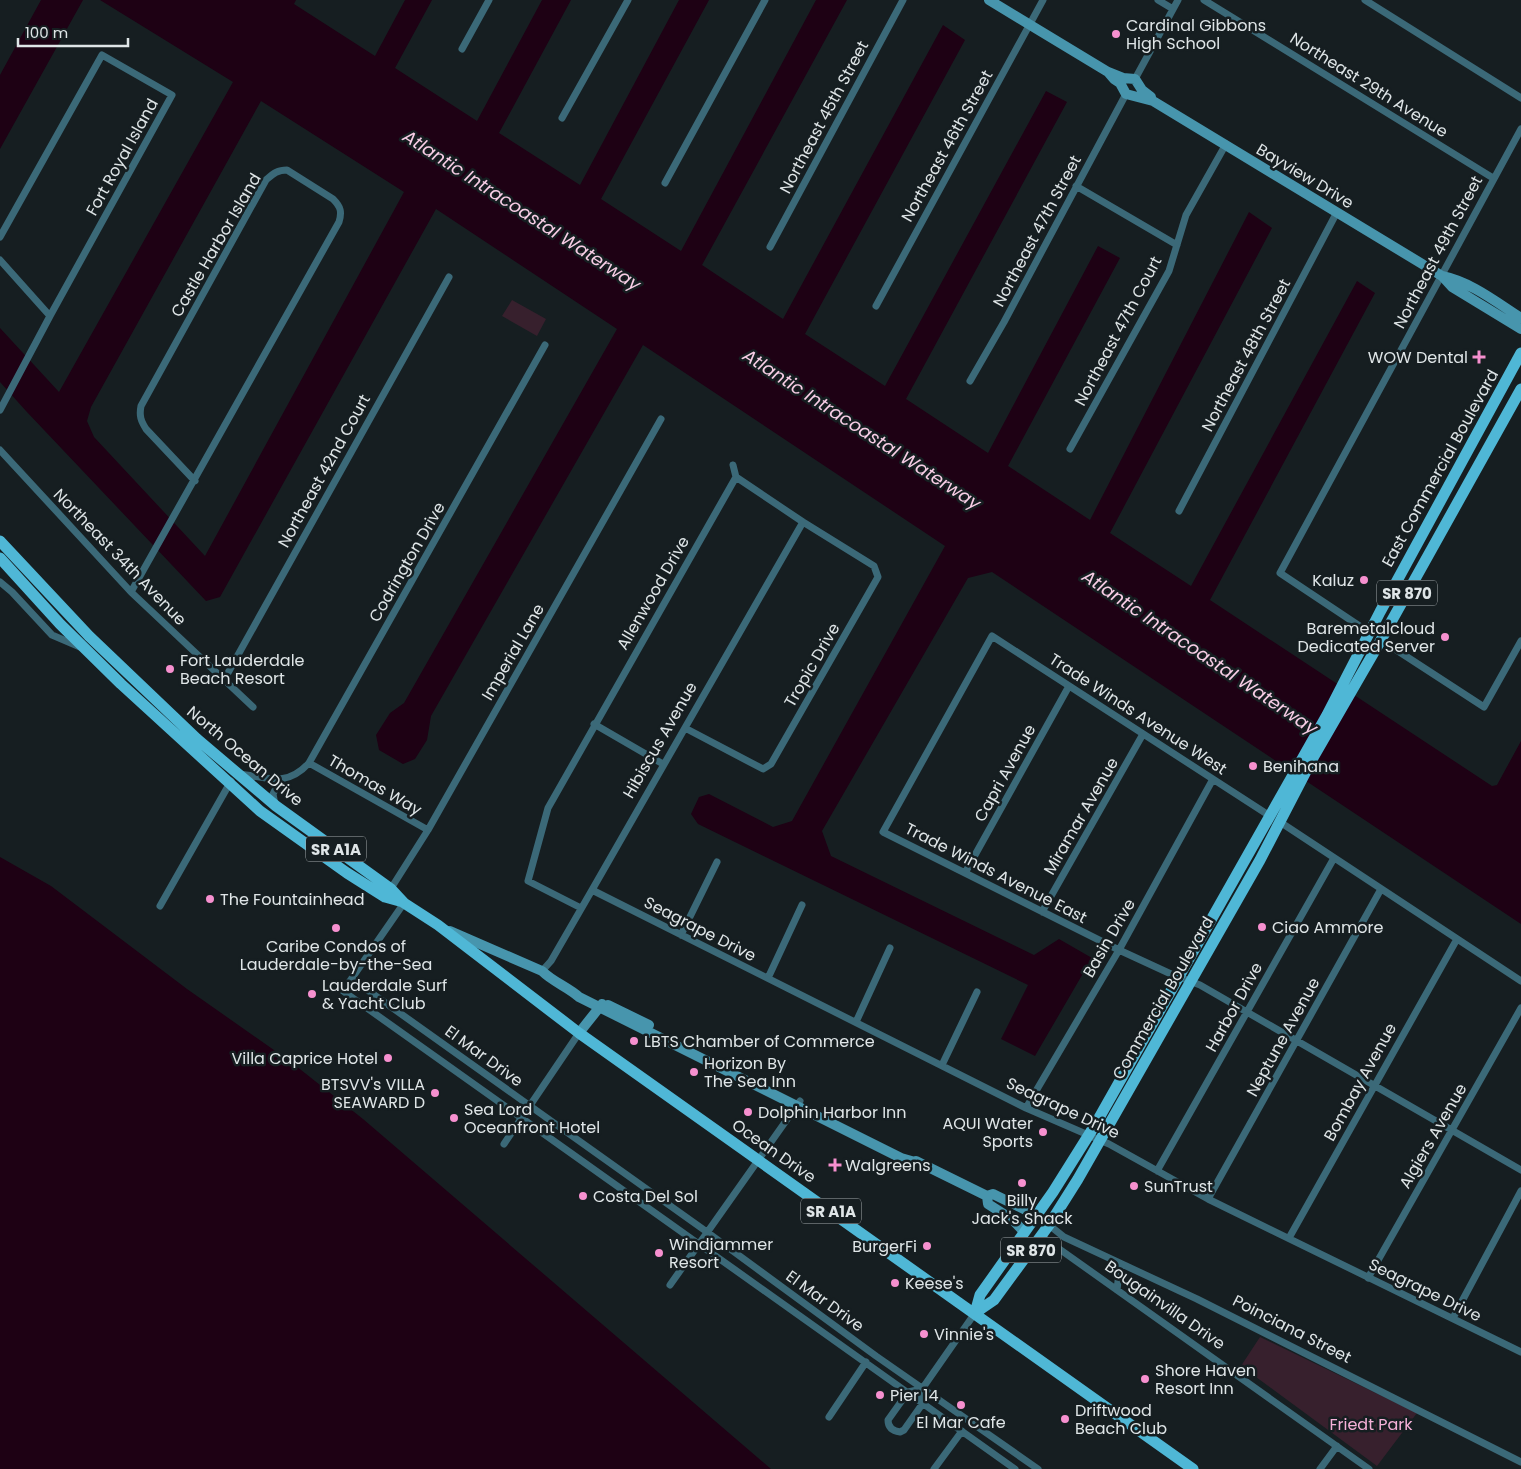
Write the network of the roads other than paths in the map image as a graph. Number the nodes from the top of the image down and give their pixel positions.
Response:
1 (489, 0) edge
2 (628, 0) edge
3 (765, 0) edge
4 (903, 0) edge
5 (990, 0) edge
6 (1043, 0) edge
7 (1158, 0) edge
8 (1178, 0) edge
9 (1204, 0) edge
10 (1365, 0) edge
11 (1173, 9) junction
12 (1029, 24) junction
13 (462, 49) dead end
14 (1131, 87) junction
15 (1521, 98) edge
16 (562, 118) dead end
17 (1521, 129) edge
18 (1226, 144) junction
19 (1494, 178) junction
20 (665, 183) dead end
21 (1076, 186) junction
22 (1336, 212) junction
23 (0, 237) edge
24 (1177, 245) junction
25 (770, 247) dead end
26 (0, 260) edge
27 (448, 276) dead end
28 (1442, 276) junction
29 (876, 306) dead end
30 (50, 316) junction
31 (1521, 318) edge
32 (1521, 329) edge
33 (545, 345) dead end
34 (1521, 353) edge
35 (970, 380) dead end
36 (1521, 390) edge
37 (0, 410) edge
38 (661, 419) dead end
39 (1070, 449) dead end
40 (0, 450) edge
41 (733, 465) dead end
42 (1460, 465) junction
43 (736, 477) junction
44 (194, 481) junction
45 (1451, 484) junction
46 (1465, 490) junction
47 (1457, 504) junction
48 (1179, 511) dead end
49 (803, 522) junction
50 (0, 541) edge
51 (0, 558) edge
52 (0, 582) edge
53 (132, 592) junction
54 (1380, 612) junction
55 (1370, 633) junction
56 (1381, 640) junction
57 (1521, 641) edge
58 (85, 649) junction
59 (224, 680) junction
60 (1351, 681) junction
61 (1069, 686) junction
62 (253, 707) dead end
63 (594, 724) junction
64 (684, 728) junction
65 (1143, 734) junction
66 (309, 763) junction
67 (663, 764) junction
68 (238, 773) junction
69 (1213, 779) junction
70 (280, 780) junction
71 (229, 783) junction
72 (276, 806) junction
73 (1275, 819) junction
74 (428, 830) junction
75 (882, 832) joint
76 (1334, 858) junction
77 (717, 862) dead end
78 (964, 873) junction
79 (1381, 889) junction
80 (592, 890) junction
81 (388, 893) junction
82 (404, 903) junction
83 (802, 905) dead end
84 (160, 906) dead end
85 (581, 908) junction
86 (1042, 912) junction
87 (438, 925) junction
88 (681, 934) junction
89 (1458, 939) junction
90 (890, 948) dead end
91 (1119, 950) junction
92 (542, 972) junction
93 (1179, 977) junction
94 (768, 978) junction
95 (352, 979) junction
96 (1521, 981) edge
97 (1191, 982) junction
98 (977, 992) dead end
99 (601, 1005) junction
100 (1521, 1008) edge
101 (1247, 1011) junction
102 (617, 1017) junction
103 (588, 1021) junction
104 (856, 1022) junction
105 (579, 1033) junction
106 (1297, 1040) junction
107 (942, 1066) junction
108 (1374, 1085) junction
109 (798, 1104) junction
110 (530, 1105) junction
111 (1026, 1108) junction
112 (521, 1118) junction
113 (1452, 1130) junction
114 (1088, 1136) junction
115 (1101, 1140) junction
116 (504, 1144) dead end
117 (759, 1160) junction
118 (1521, 1170) edge
119 (1157, 1171) junction
120 (1521, 1191) edge
121 (987, 1196) junction
122 (1208, 1199) junction
123 (1036, 1215) junction
124 (1049, 1225) junction
125 (707, 1232) junction
126 (1024, 1232) junction
127 (1041, 1236) junction
128 (1288, 1238) junction
129 (1068, 1239) junction
130 (698, 1245) junction
131 (1063, 1253) junction
132 (1117, 1263) junction
133 (1368, 1278) junction
134 (670, 1285) dead end
135 (1117, 1290) junction
136 (975, 1313) junction
137 (1452, 1318) junction
138 (1521, 1352) edge
139 (866, 1362) junction
140 (922, 1389) junction
141 (908, 1392) junction
142 (923, 1403) junction
143 (829, 1416) dead end
144 (962, 1431) junction
145 (1336, 1446) junction
146 (1521, 1462) edge
147 (934, 1469) edge
148 (1015, 1469) edge
149 (1038, 1469) edge
150 (1193, 1469) edge
151 (1320, 1469) edge
152 (1369, 1469) edge

1 - 13 street
2 - 16 street
3 - 20 street
4 - 25 street, Northeast 45th Street
5 - 12 street, Bayview Drive
6 - 12 street, Northeast 46th Street
7 - 11 street
8 - 11 street, Northeast 47th Street
9 - 19 street, Northeast 29th Avenue
10 - 15 street
11 - 14 street, Northeast 47th Street
12 - 14 street, Bayview Drive
12 - 29 street, Northeast 46th Street
14 - 18 street, Bayview Drive
14 - 21 street, Northeast 47th Street
17 - 19 street, Northeast 49th Street
18 - 22 street, Bayview Drive
18 - 24 street, Northeast 47th Court
19 - 28 street, Northeast 49th Street
21 - 24 street
21 - 35 street, Northeast 47th Street
22 - 28 street, Bayview Drive
22 - 48 street, Northeast 48th Street
23 - 30 street, Fort Royal Island
24 - 39 street, Northeast 47th Court
26 - 30 street
27 - 59 street, Northeast 42nd Court
28 - 31 street, Bayview Drive
28 - 32 street, Bayview Drive
28 - 55 street, Northeast 49th Street
30 - 37 street
33 - 66 street, Codrington Drive
34 - 42 main road, East Commercial Boulevard / SR 870
36 - 46 main road, East Commercial Boulevard / SR 870
38 - 74 street, Imperial Lane
40 - 53 street, Northeast 34th Avenue
41 - 43 street
42 - 45 main road, East Commercial Boulevard / SR 870
42 - 46 main road
43 - 49 street
43 - 63 street, Allenwood Drive
44 - 44 street, Castle Harbor Island
44 - 53 street, Castle Harbor Island
45 - 47 main road
45 - 54 main road, East Commercial Boulevard / SR 870
46 - 47 main road, East Commercial Boulevard / SR 870
47 - 56 main road, East Commercial Boulevard / SR 870
49 - 64 street, Hibiscus Avenue
49 - 64 street, Tropic Drive
50 - 68 main road, North Ocean Drive / SR A1A
51 - 58 main road, North Ocean Drive / SR A1A
52 - 58 street
53 - 59 street, Northeast 34th Avenue
54 - 55 main road, East Commercial Boulevard / SR 870
54 - 56 main road
55 - 60 main road, East Commercial Boulevard / SR 870
56 - 57 street
56 - 60 main road, East Commercial Boulevard / SR 870
58 - 71 main road, North Ocean Drive / SR A1A
59 - 62 street, Northeast 34th Avenue
60 - 73 main road, Commercial Boulevard / SR 870
61 - 65 street, Trade Winds Avenue West
61 - 75 street, Trade Winds Avenue West
61 - 78 street, Capri Avenue
63 - 67 street
63 - 85 street, Allenwood Drive
64 - 67 street, Hibiscus Avenue
65 - 69 street, Trade Winds Avenue West
65 - 86 street, Miramar Avenue
66 - 70 street, Codrington Drive
66 - 74 street, Thomas Way
67 - 80 street, Hibiscus Avenue
68 - 70 street
68 - 71 street
68 - 72 main road, North Ocean Drive / SR A1A
69 - 73 street, Trade Winds Avenue West
69 - 91 street, Basin Drive
70 - 72 street
71 - 81 main road, North Ocean Drive / SR A1A
71 - 84 street
72 - 81 main road, North Ocean Drive / SR A1A
73 - 76 street, Trade Winds Avenue West
73 - 93 main road, Commercial Boulevard / SR 870
73 - 97 main road, Commercial Boulevard / SR 870
74 - 81 street, Imperial Lane
75 - 78 street, Trade Winds Avenue East
76 - 79 street, Trade Winds Avenue West
76 - 101 street, Harbor Drive
77 - 88 street
78 - 86 street, Trade Winds Avenue East
79 - 89 street, Trade Winds Avenue West
79 - 106 street, Neptune Avenue
80 - 85 street, Hibiscus Avenue
80 - 88 street, Seagrape Drive
81 - 82 main road, North Ocean Drive / SR A1A
82 - 87 main road, North Ocean Drive / SR A1A
82 - 95 street
83 - 94 street
85 - 92 street, Hibiscus Avenue
86 - 91 street, Trade Winds Avenue East
87 - 92 street
87 - 105 main road, Ocean Drive / SR A1A
88 - 94 street, Seagrape Drive
89 - 96 street, Trade Winds Avenue West
89 - 108 street, Bombay Avenue
90 - 104 street
91 - 93 street, Trade Winds Avenue East
91 - 111 street, Basin Drive
92 - 99 street
93 - 97 street, Trade Winds Avenue East
93 - 114 main road, Commercial Boulevard / SR 870
94 - 104 street, Seagrape Drive
95 - 110 street, El Mar Drive
95 - 112 street, El Mar Drive
97 - 101 street, Trade Winds Avenue East
97 - 115 main road, Commercial Boulevard / SR 870
98 - 107 street
99 - 102 street
99 - 103 street
99 - 109 street
100 - 113 street, Algiers Avenue
101 - 106 street
101 - 119 street, Harbor Drive
102 - 103 street
102 - 109 street
103 - 105 street
104 - 107 street, Seagrape Drive
105 - 110 street
105 - 117 main road, Ocean Drive / SR A1A
106 - 108 street
106 - 122 street, Neptune Avenue
107 - 111 street, Seagrape Drive
108 - 113 street
108 - 128 street, Bombay Avenue
109 - 117 street
109 - 121 street
110 - 112 street
110 - 125 street, El Mar Drive
111 - 114 street, Seagrape Drive
112 - 116 street
112 - 130 street, El Mar Drive
113 - 118 street
113 - 133 street, Algiers Avenue
114 - 115 street, Seagrape Drive
114 - 123 main road, Commercial Boulevard / SR 870
115 - 119 street, Seagrape Drive
115 - 124 main road, Commercial Boulevard / SR 870
117 - 125 street
117 - 136 main road, Ocean Drive / SR A1A
119 - 122 street, Seagrape Drive
120 - 137 street
121 - 123 street
121 - 126 street
122 - 128 street, Seagrape Drive
123 - 126 main road, Commercial Boulevard / SR 870
123 - 127 main road
124 - 127 main road, Commercial Boulevard / SR 870
124 - 129 street, Poinciana Street
125 - 130 street
125 - 140 street, El Mar Drive
126 - 136 main road, Commercial Boulevard / SR 870
127 - 131 street, Bougainvilla Drive
127 - 136 main road, Commercial Boulevard / SR 870
128 - 133 street, Seagrape Drive
129 - 131 street
129 - 132 street, Poinciana Street
130 - 134 street
130 - 139 street, El Mar Drive
131 - 135 street, Bougainvilla Drive
132 - 135 street
132 - 146 street, Poinciana Street
133 - 137 street, Seagrape Drive
135 - 145 street, Bougainvilla Drive
136 - 140 street, Commercial Boulevard
136 - 150 main road, Ocean Drive / SR A1A
137 - 138 street, Seagrape Drive
139 - 141 street, El Mar Drive
139 - 143 street
140 - 141 street
140 - 142 street
140 - 149 street, El Mar Drive
141 - 142 street, El Mar Drive
141 - 142 street
142 - 144 street, El Mar Drive
144 - 147 street
144 - 148 street, El Mar Drive
145 - 151 street
145 - 152 street, Bougainvilla Drive

